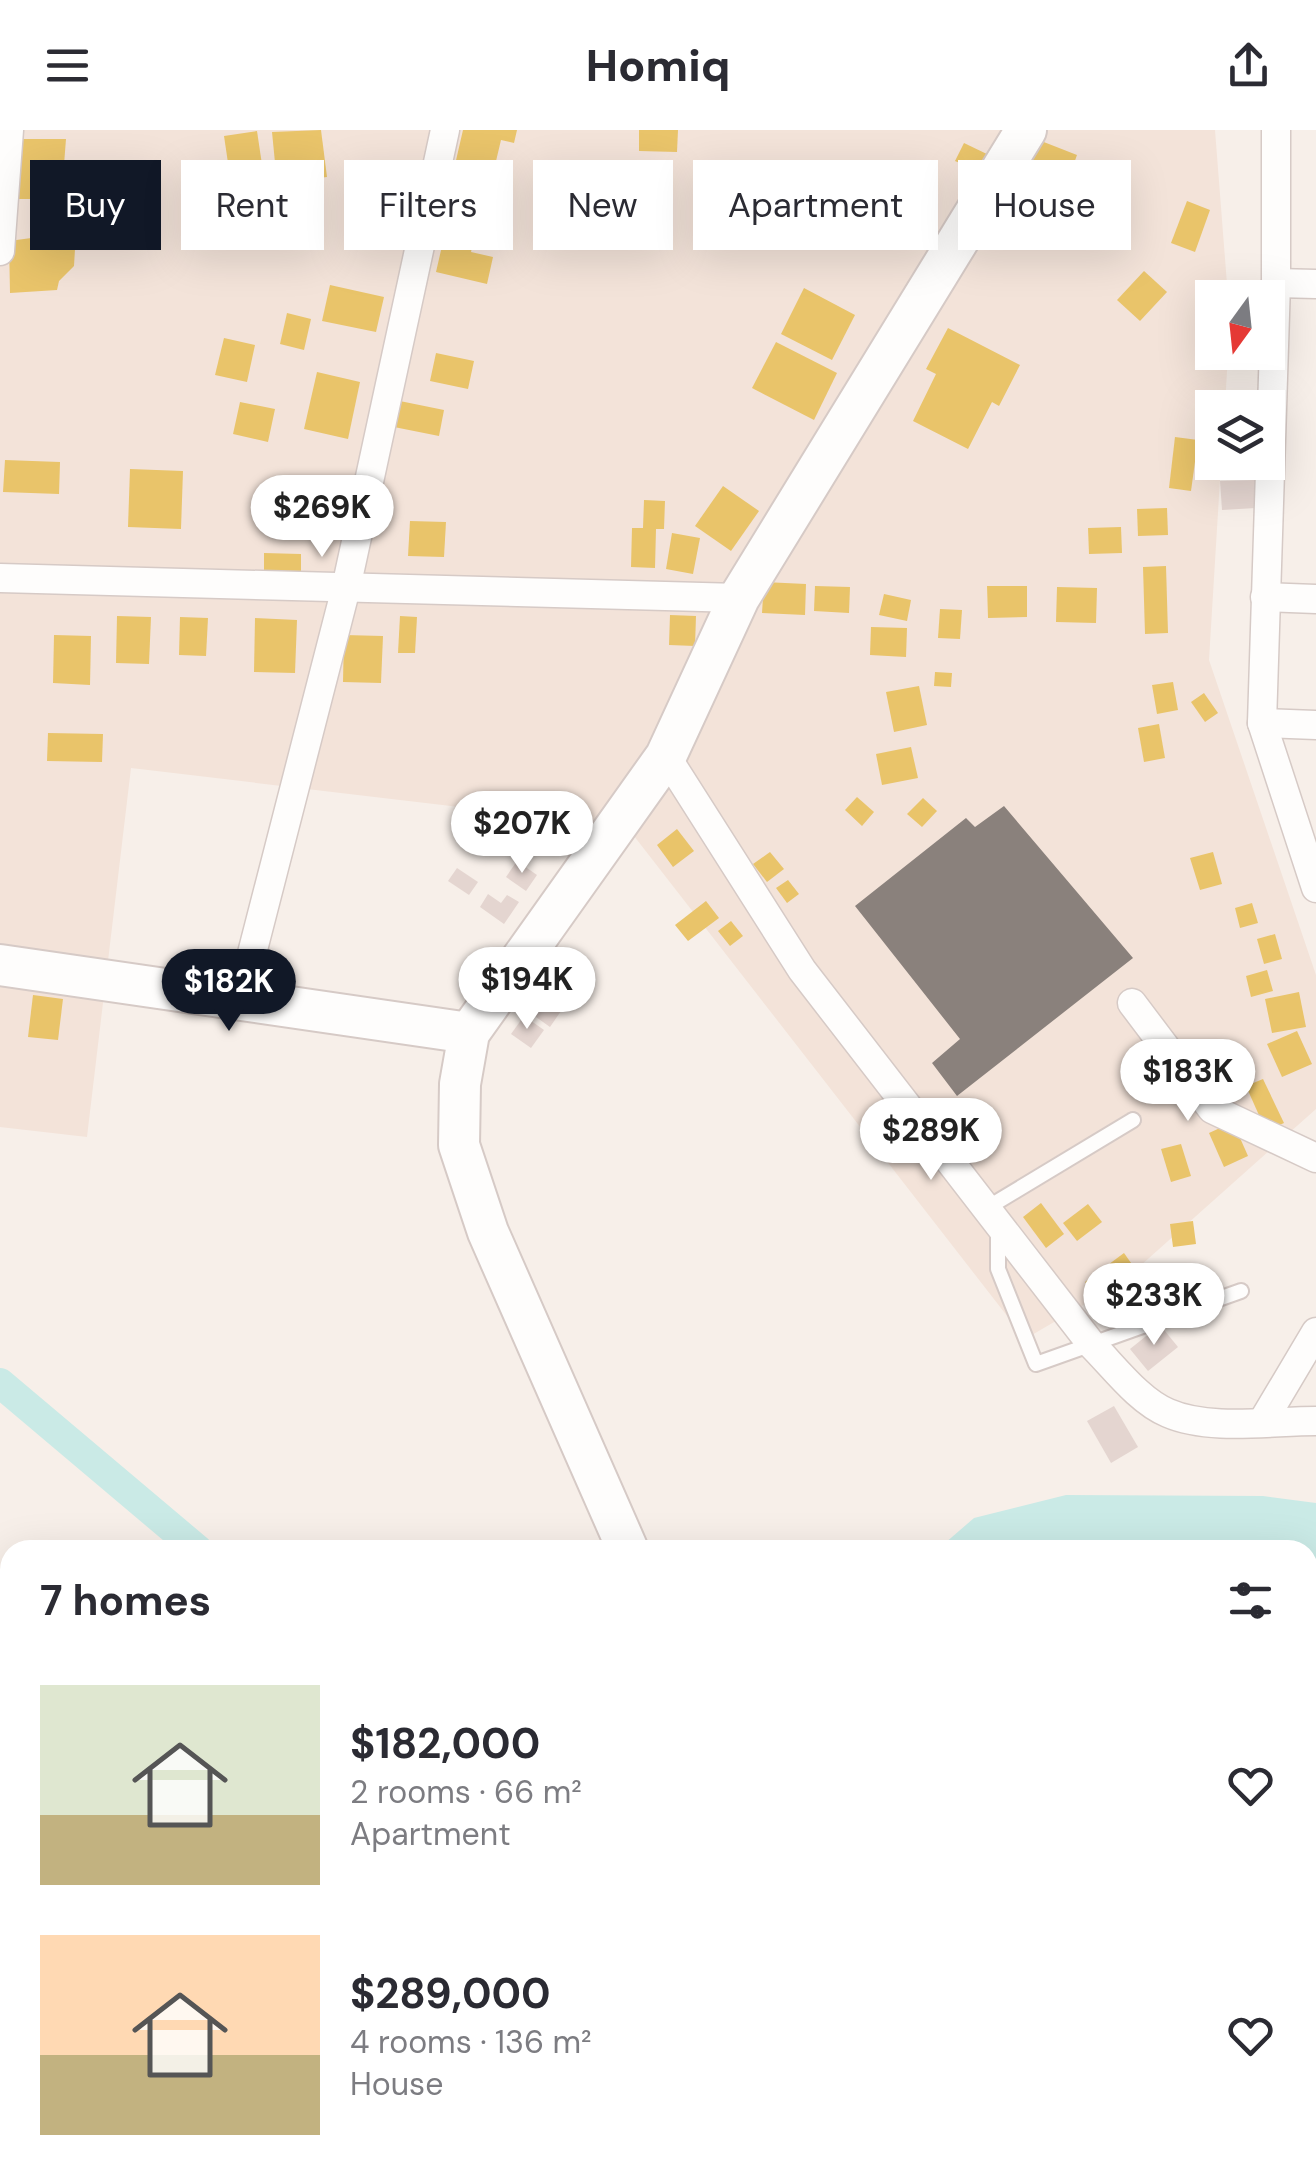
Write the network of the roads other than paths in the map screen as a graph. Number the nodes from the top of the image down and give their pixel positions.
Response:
1 (9, 130) edge
2 (445, 130) edge
3 (1026, 130) edge
4 (1276, 130) edge
5 (0, 251) edge
6 (1276, 280) edge
7 (1285, 283) edge
8 (1316, 284) edge
9 (1273, 370) edge
10 (0, 578) edge
11 (346, 588) junction
12 (1266, 597) junction
13 (739, 598) junction
14 (1316, 598) edge
15 (1262, 723) junction
16 (1316, 725) edge
17 (666, 756) junction
18 (1316, 888) edge
19 (0, 965) edge
20 (240, 1000) junction
21 (1132, 1003) dead end
22 (469, 1033) junction
23 (1133, 1120) dead end
24 (1316, 1158) edge
25 (992, 1215) junction
26 (1241, 1291) dead end
27 (1316, 1332) edge
28 (1092, 1345) junction
29 (1263, 1421) junction
30 (1316, 1421) edge
31 (624, 1540) edge

1 - 5 street
2 - 11 street
3 - 13 street
4 - 6 street
7 - 8 street
9 - 12 street
10 - 11 street
11 - 13 street
11 - 20 street
12 - 14 street
12 - 15 street
13 - 17 street
15 - 16 street
15 - 18 street
17 - 22 street
17 - 25 street
19 - 20 street
20 - 22 street
21 - 24 street
22 - 31 street
23 - 25 lane
25 - 28 street
25 - 28 lane
26 - 28 lane
27 - 29 street
28 - 29 street
29 - 30 street

